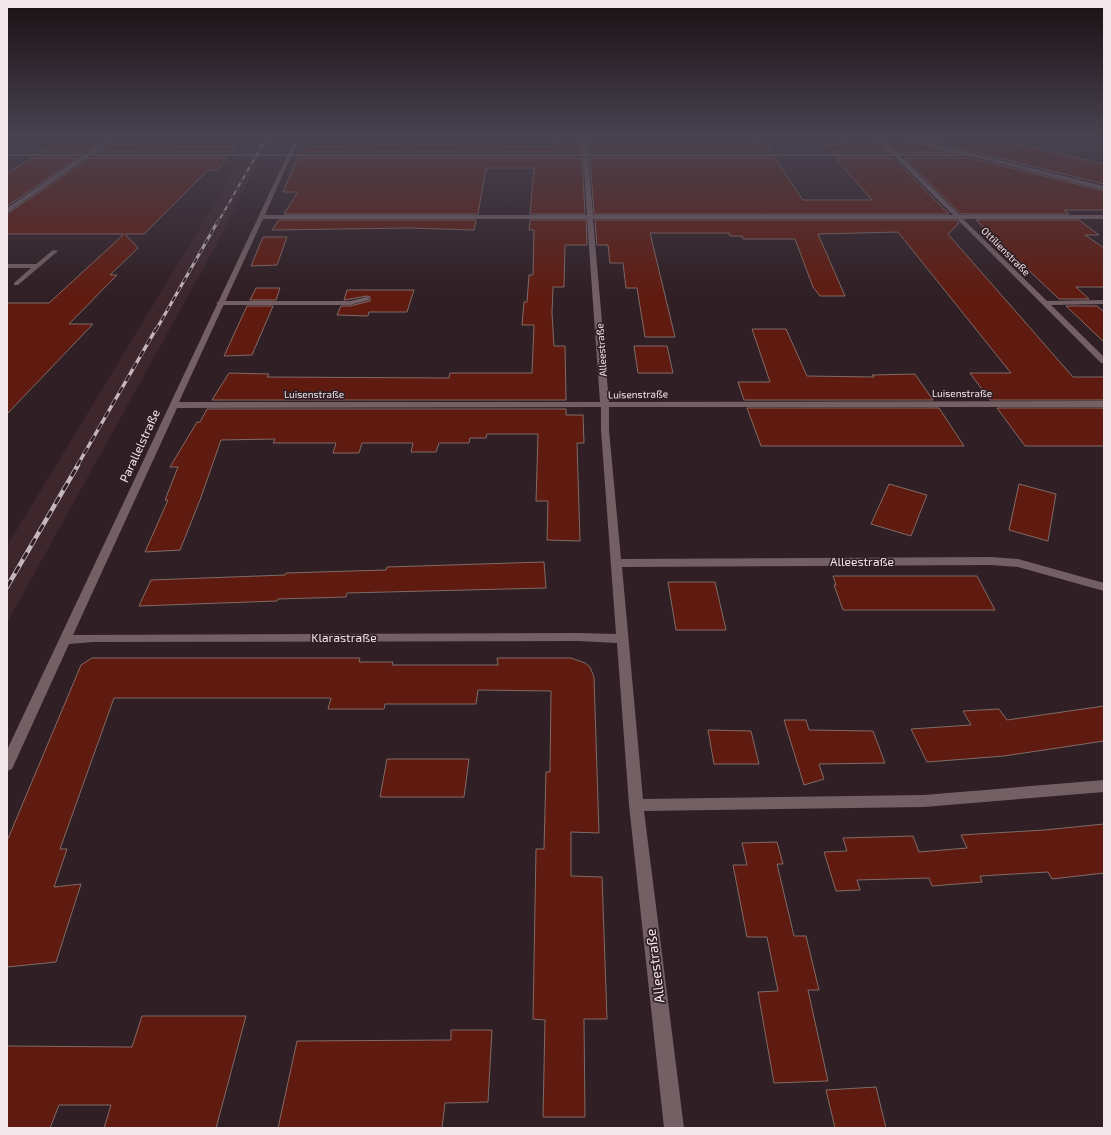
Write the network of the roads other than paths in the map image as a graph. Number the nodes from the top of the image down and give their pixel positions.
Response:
1 (37, 190) edge
2 (274, 190) edge
3 (588, 190) edge
4 (930, 190) edge
5 (7, 211) edge
6 (261, 217) junction
7 (590, 217) junction
8 (958, 217) junction
9 (1104, 217) edge
10 (55, 251) dead end
11 (7, 266) edge
12 (38, 266) junction
13 (16, 284) dead end
14 (367, 299) dead end
15 (1104, 302) edge
16 (220, 303) junction
17 (1045, 303) junction
18 (1104, 362) edge
19 (1104, 404) edge
20 (173, 405) junction
21 (605, 406) junction
22 (617, 563) junction
23 (1104, 587) edge
24 (65, 640) junction
25 (623, 640) junction
26 (7, 765) edge
27 (1104, 786) edge
28 (636, 805) junction
29 (674, 1128) edge

1 - 5 street
2 - 6 street, Parallelstraße
3 - 7 street, Alleestraße
4 - 8 street, Ottilienstraße
6 - 7 street
6 - 16 street, Parallelstraße
7 - 8 street
7 - 21 street, Alleestraße
8 - 9 street
8 - 17 street, Ottilienstraße
10 - 12 street
11 - 12 street
12 - 13 street
14 - 16 street
15 - 17 street
16 - 20 street, Parallelstraße
17 - 18 street, Ottilienstraße
19 - 21 street, Luisenstraße
20 - 21 street, Luisenstraße
20 - 24 street, Parallelstraße
21 - 22 street, Alleestraße
22 - 23 street, Alleestraße
22 - 25 street, Alleestraße
24 - 25 street, Klarastraße
24 - 26 street, Parallelstraße
25 - 28 street, Alleestraße
27 - 28 street
28 - 29 street, Alleestraße

